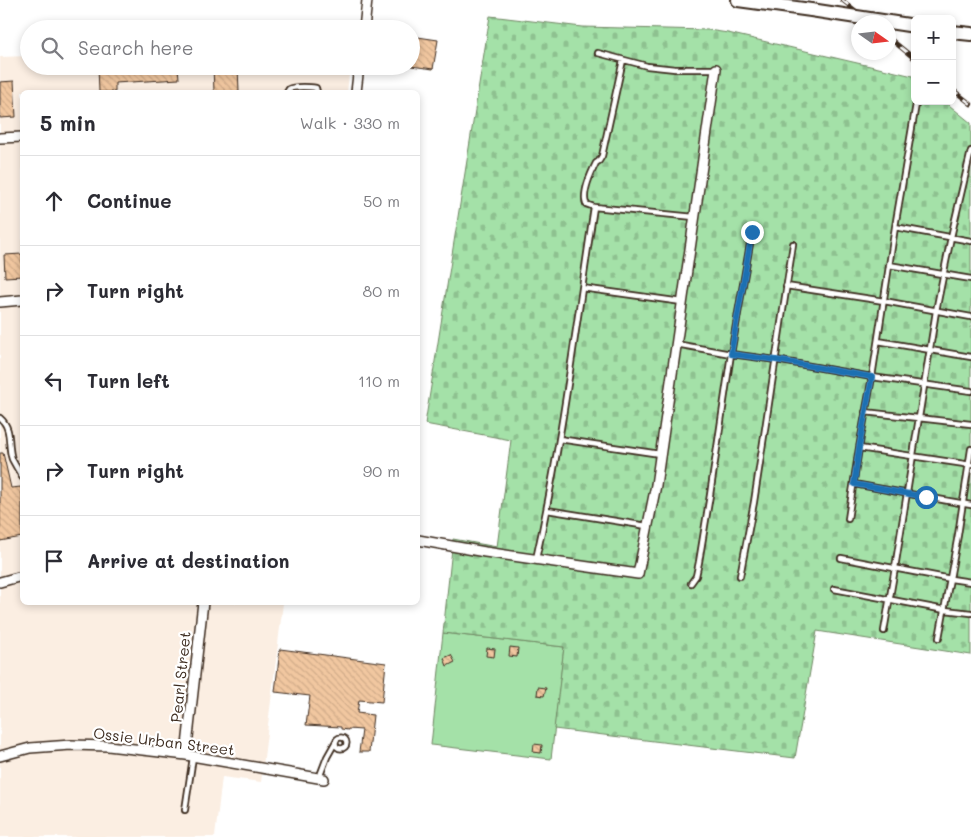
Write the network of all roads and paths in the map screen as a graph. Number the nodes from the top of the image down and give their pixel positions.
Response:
1 (367, 0) edge
2 (738, 0) edge
3 (365, 20) edge
4 (911, 25) edge
5 (956, 32) edge
6 (971, 34) edge
7 (598, 53) dead end
8 (623, 60) junction
9 (716, 69) joint
10 (358, 75) edge
11 (289, 90) edge
12 (316, 90) edge
13 (356, 90) edge
14 (916, 105) edge
15 (20, 137) edge
16 (0, 138) edge
17 (971, 151) edge
18 (594, 207) junction
19 (694, 217) junction
20 (894, 227) junction
21 (752, 232) dead end
22 (951, 237) junction
23 (971, 241) edge
24 (793, 244) dead end
25 (889, 265) junction
26 (943, 275) junction
27 (971, 280) edge
28 (786, 286) junction
29 (582, 288) junction
30 (20, 300) edge
31 (884, 301) junction
32 (0, 302) edge
33 (682, 302) junction
34 (936, 311) junction
35 (971, 317) edge
36 (878, 341) junction
37 (676, 344) junction
38 (930, 350) junction
39 (731, 354) junction
40 (971, 357) edge
41 (776, 360) junction
42 (872, 377) junction
43 (925, 384) junction
44 (971, 391) edge
45 (866, 412) junction
46 (0, 418) edge
47 (919, 418) junction
48 (971, 424) edge
49 (559, 439) junction
50 (859, 448) junction
51 (971, 449) edge
52 (660, 454) junction
53 (913, 456) junction
54 (970, 465) edge
55 (20, 472) edge
56 (854, 484) junction
57 (907, 493) junction
58 (963, 504) junction
59 (971, 505) edge
60 (547, 510) junction
61 (848, 519) dead end
62 (647, 526) junction
63 (420, 540) edge
64 (841, 558) dead end
65 (536, 560) junction
66 (895, 568) junction
67 (740, 576) dead end
68 (20, 577) edge
69 (951, 579) junction
70 (0, 582) edge
71 (971, 582) edge
72 (691, 583) dead end
73 (834, 589) dead end
74 (890, 599) junction
75 (203, 605) edge
76 (945, 610) junction
77 (971, 613) edge
78 (884, 631) dead end
79 (939, 638) dead end
80 (336, 741) dead end
81 (0, 756) edge
82 (190, 756) junction
83 (322, 779) joint
84 (185, 810) dead end

1 - 3 street
2 - 4 main road, bridge
5 - 6 main road
7 - 8 lane
8 - 9 lane
8 - 18 lane
9 - 19 street
10 - 13 street
11 - 12 lane
14 - 20 lane
15 - 16 street
17 - 22 lane
18 - 19 lane
18 - 29 lane
19 - 33 street
20 - 22 lane
20 - 25 lane
21 - 39 lane
22 - 23 lane
22 - 26 lane
24 - 28 lane
25 - 26 lane
25 - 31 lane
26 - 27 lane
26 - 34 lane
28 - 31 lane
28 - 41 lane
29 - 33 lane
29 - 49 lane
30 - 32 street
31 - 34 lane
31 - 36 lane
33 - 37 street
34 - 35 lane
34 - 38 lane
36 - 38 lane
36 - 42 lane
37 - 39 lane
37 - 52 street
38 - 40 lane
38 - 43 lane
39 - 41 lane
39 - 72 lane
41 - 42 lane
41 - 67 lane
42 - 43 lane
42 - 45 lane
43 - 44 lane
43 - 47 lane
45 - 47 lane
45 - 50 lane
46 - 55 lane
47 - 48 lane
47 - 53 lane
49 - 52 lane
49 - 60 lane
50 - 53 lane
50 - 56 lane
51 - 54 lane
52 - 62 street
53 - 54 lane
53 - 57 lane
54 - 58 lane
56 - 57 lane
56 - 61 lane
57 - 58 lane
57 - 66 lane
58 - 59 lane
58 - 69 lane
60 - 62 lane
60 - 65 lane
62 - 65 street
63 - 65 street
64 - 66 lane
66 - 69 lane
66 - 74 lane
68 - 70 street
69 - 71 lane
69 - 76 lane
73 - 74 lane
74 - 76 lane
74 - 78 lane
75 - 82 street, Pearl Street
76 - 77 lane
76 - 79 lane
80 - 83 lane
81 - 82 street, Ossie Urban Street
82 - 83 street, Ossie Urban Street
82 - 84 lane

